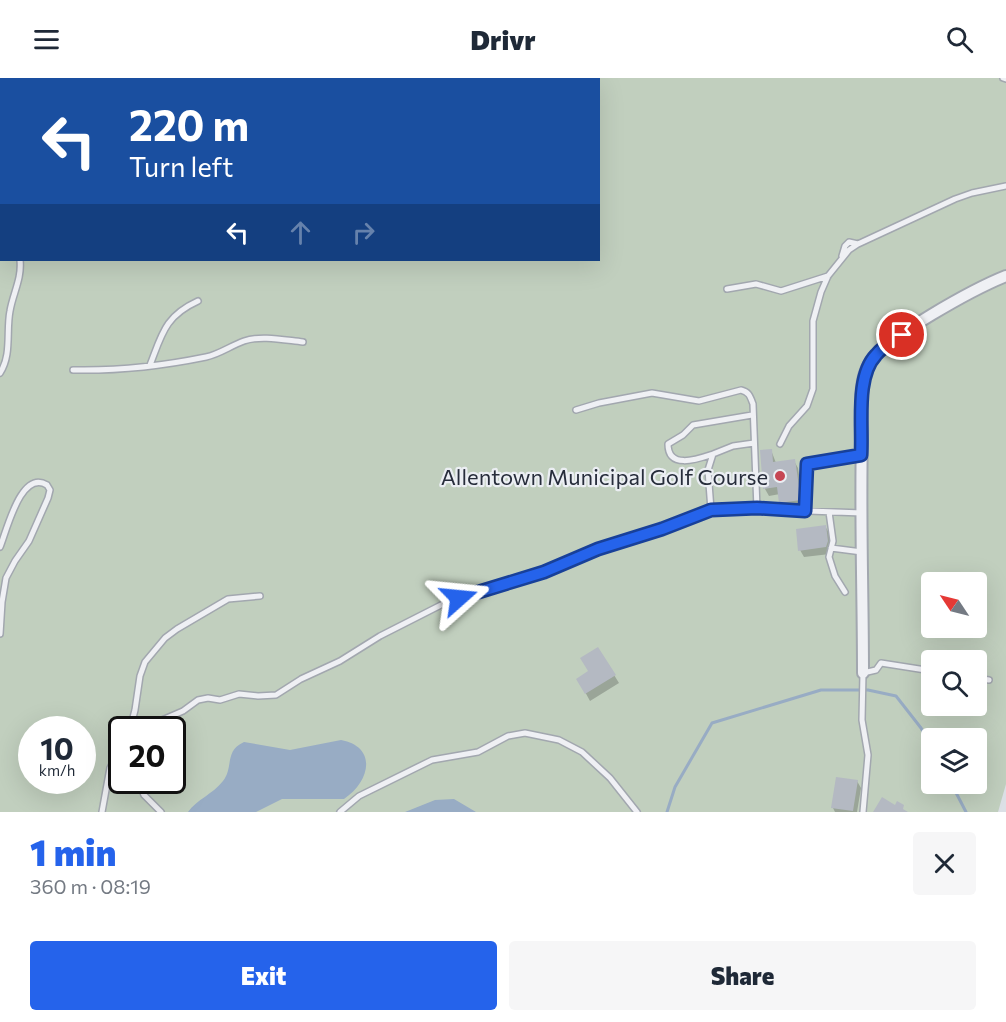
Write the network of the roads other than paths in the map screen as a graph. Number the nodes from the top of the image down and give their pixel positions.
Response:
1 (1006, 186) edge
2 (20, 261) edge
3 (828, 276) junction
4 (1006, 276) edge
5 (728, 289) dead end
6 (198, 301) dead end
7 (303, 342) dead end
8 (150, 365) junction
9 (73, 370) dead end
10 (0, 373) edge
11 (576, 410) dead end
12 (752, 415) junction
13 (754, 443) junction
14 (780, 444) dead end
15 (713, 454) junction
16 (861, 455) junction
17 (757, 508) junction
18 (711, 510) junction
19 (805, 511) junction
20 (828, 512) junction
21 (862, 513) junction
22 (0, 547) edge
23 (831, 548) junction
24 (862, 552) junction
25 (845, 592) dead end
26 (260, 596) dead end
27 (0, 634) edge
28 (921, 669) edge
29 (863, 677) junction
30 (133, 716) edge
31 (171, 716) edge
32 (108, 779) edge
33 (143, 794) edge
34 (102, 812) edge
35 (161, 812) edge
36 (340, 812) edge
37 (637, 812) edge
38 (863, 812) edge

1 - 3 lane
2 - 10 lane
3 - 5 lane
3 - 14 lane
4 - 16 street
6 - 8 lane
7 - 8 lane
8 - 9 lane
11 - 12 lane
12 - 13 lane
12 - 15 lane
13 - 15 lane
13 - 17 lane
15 - 18 lane
16 - 19 lane
16 - 21 street
17 - 18 lane
17 - 19 lane
18 - 31 lane
19 - 20 lane
20 - 21 lane
20 - 23 lane
21 - 24 street
22 - 27 lane
23 - 24 lane
23 - 25 lane
24 - 29 street
26 - 30 lane
28 - 29 lane
29 - 38 lane
32 - 34 lane
33 - 35 lane
36 - 37 lane

